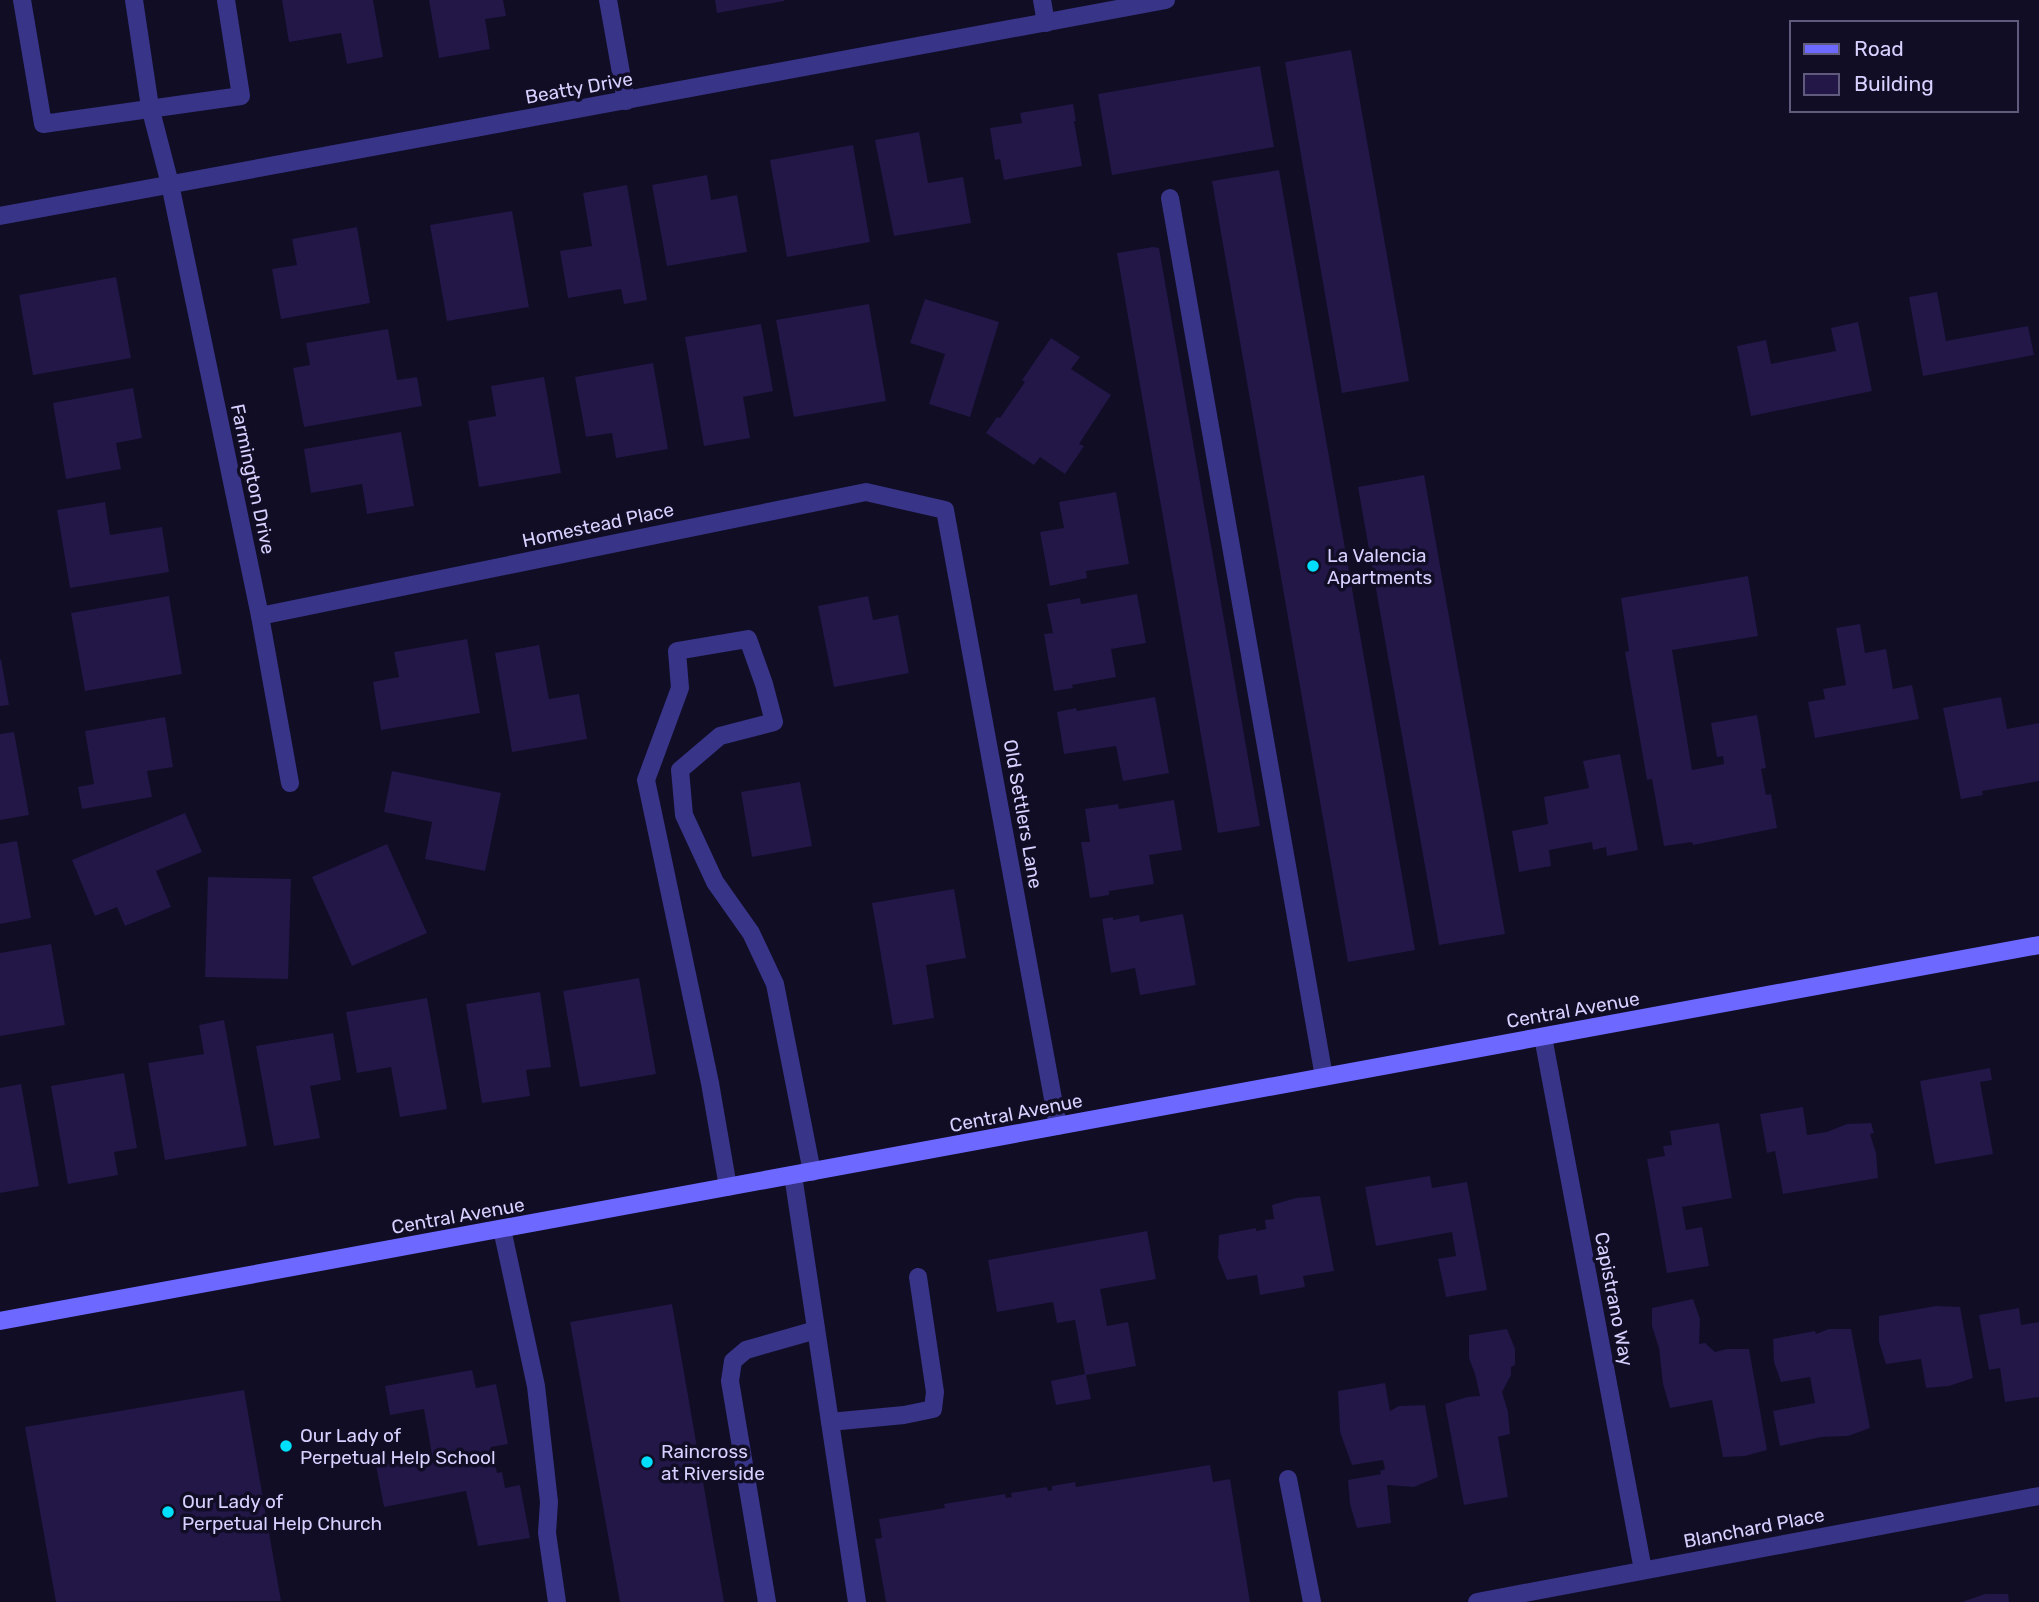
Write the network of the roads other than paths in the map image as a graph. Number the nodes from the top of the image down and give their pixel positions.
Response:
1 (22, 0) edge
2 (134, 0) edge
3 (226, 0) edge
4 (608, 0) edge
5 (1042, 0) edge
6 (1166, 0) edge
7 (1046, 23) junction
8 (625, 101) junction
9 (150, 107) junction
10 (170, 184) junction
11 (1170, 198) dead end
12 (0, 216) edge
13 (945, 510) joint
14 (260, 616) junction
15 (290, 783) dead end
16 (2039, 945) edge
17 (1543, 1037) junction
18 (1324, 1077) junction
19 (1058, 1126) junction
20 (812, 1172) junction
21 (793, 1175) junction
22 (727, 1187) junction
23 (502, 1229) junction
24 (918, 1277) dead end
25 (0, 1321) edge
26 (816, 1331) junction
27 (830, 1422) junction
28 (1288, 1479) dead end
29 (2039, 1496) edge
30 (1643, 1570) junction
31 (557, 1602) edge
32 (766, 1602) edge
33 (857, 1602) edge
34 (1312, 1602) edge
35 (1477, 1602) edge

1 - 9 street
2 - 9 street, Farmington Drive
3 - 9 street
4 - 8 street
5 - 7 street
6 - 7 street, Beatty Drive
7 - 8 street, Beatty Drive
8 - 10 street, Beatty Drive
9 - 10 street, Farmington Drive
10 - 12 street, Beatty Drive
10 - 14 street, Farmington Drive
11 - 18 street
13 - 14 street, Homestead Place
13 - 19 street, Old Settlers Lane
14 - 15 street, Farmington Drive
16 - 17 main road, Central Avenue
17 - 18 main road, Central Avenue
17 - 30 street, Capistrano Way
18 - 19 main road, Central Avenue
19 - 20 main road, Central Avenue
20 - 21 main road, Central Avenue
20 - 22 street
21 - 22 main road, Central Avenue
21 - 26 street
22 - 23 main road, Central Avenue
23 - 25 main road, Central Avenue
23 - 31 street
24 - 27 street
26 - 27 street
26 - 32 street
27 - 33 street
28 - 34 street
29 - 30 street, Blanchard Place
30 - 35 street, Blanchard Place

